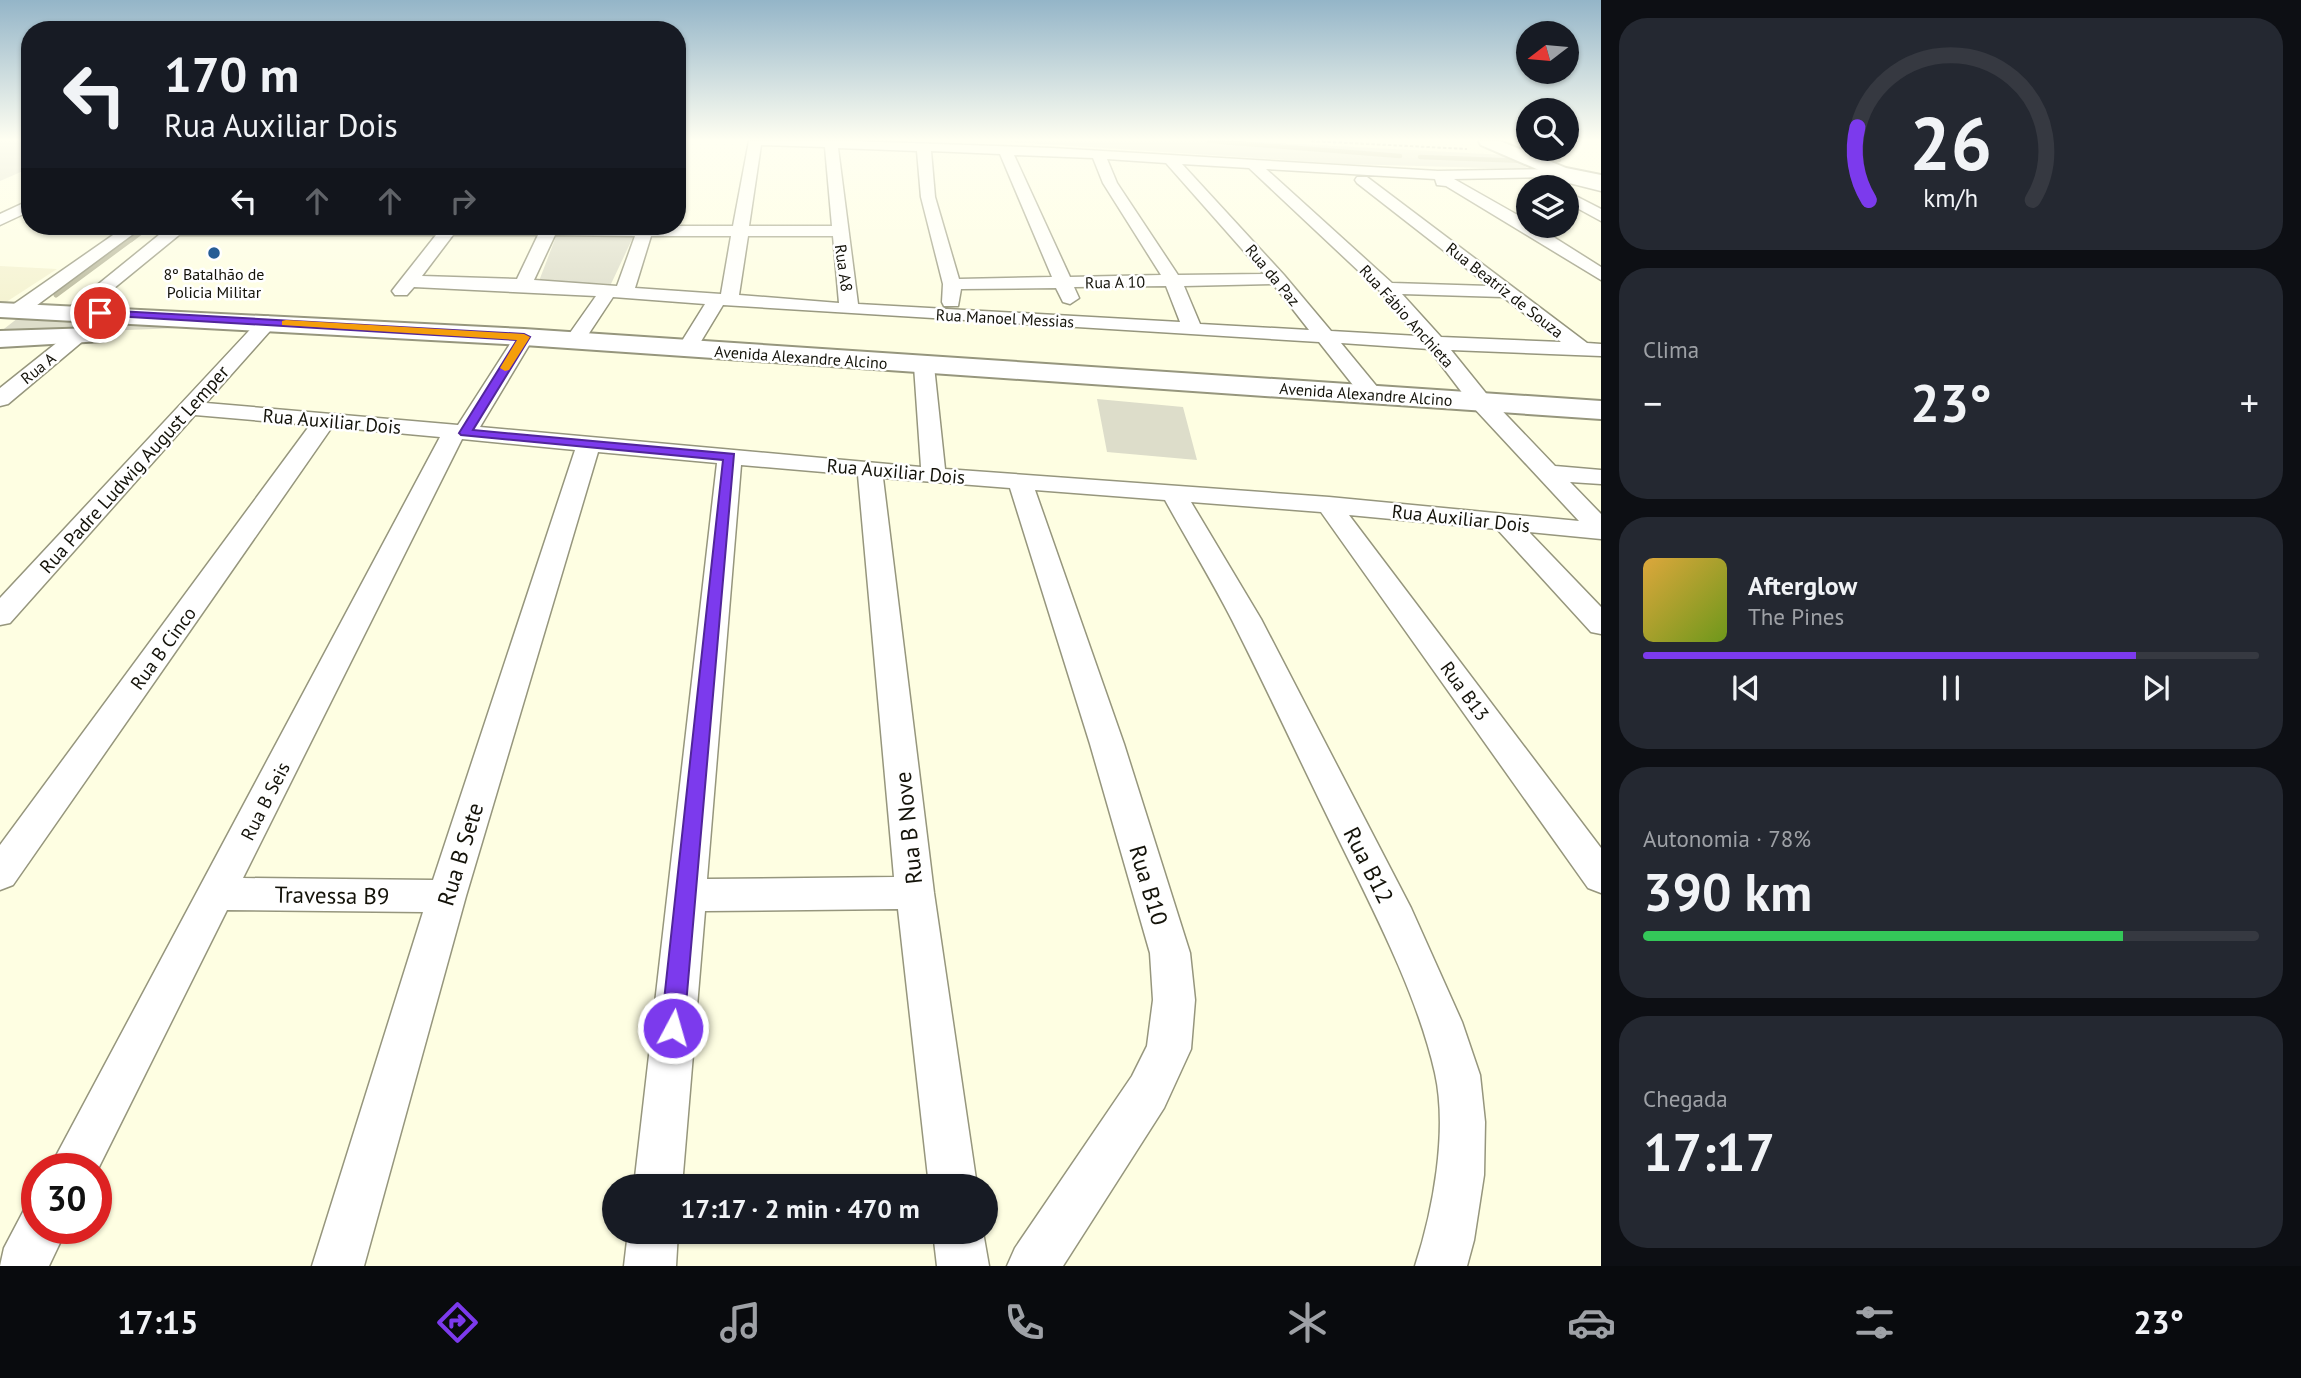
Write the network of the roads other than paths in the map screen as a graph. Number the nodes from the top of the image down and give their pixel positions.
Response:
1 (745, 200) edge
2 (836, 200) edge
3 (929, 200) edge
4 (1027, 200) edge
5 (1121, 200) edge
6 (1207, 200) edge
7 (1292, 200) edge
8 (1388, 200) edge
9 (1482, 200) edge
10 (1579, 203) edge
11 (21, 210) edge
12 (1601, 216) edge
13 (1516, 218) edge
14 (0, 220) edge
15 (686, 229) edge
16 (740, 231) junction
17 (839, 231) junction
18 (123, 235) edge
19 (170, 235) edge
20 (445, 235) edge
21 (547, 235) edge
22 (643, 235) edge
23 (1548, 238) edge
24 (1601, 275) edge
25 (1278, 279) junction
26 (1173, 281) junction
27 (1065, 282) junction
28 (952, 284) junction
29 (523, 285) junction
30 (1387, 288) junction
31 (617, 290) junction
32 (1508, 292) junction
33 (723, 299) junction
34 (849, 309) junction
35 (6, 315) edge
36 (951, 315) junction
37 (1077, 322) junction
38 (74, 324) junction
39 (263, 327) junction
40 (1192, 328) junction
41 (524, 337) junction
42 (1325, 337) junction
43 (0, 339) edge
44 (576, 340) junction
45 (1435, 343) junction
46 (687, 349) junction
47 (1591, 349) edge
48 (924, 366) junction
49 (1371, 394) junction
50 (0, 399) edge
51 (1481, 402) junction
52 (192, 408) junction
53 (1601, 410) edge
54 (325, 421) junction
55 (460, 432) junction
56 (588, 444) junction
57 (730, 457) junction
58 (870, 469) junction
59 (1548, 473) junction
60 (934, 475) junction
61 (1601, 477) edge
62 (1020, 481) junction
63 (1173, 492) junction
64 (1329, 505) junction
65 (1505, 522) junction
66 (1601, 530) edge
67 (0, 617) edge
68 (1601, 625) edge
69 (0, 874) edge
70 (1601, 877) edge
71 (915, 893) junction
72 (217, 894) junction
73 (686, 895) junction
74 (447, 896) junction
75 (81, 1153) edge
76 (658, 1174) edge
77 (951, 1174) edge
78 (34, 1244) edge
79 (652, 1244) edge
80 (960, 1244) edge
81 (22, 1266) edge
82 (338, 1266) edge
83 (650, 1266) edge
84 (963, 1266) edge
85 (1033, 1266) edge
86 (1441, 1266) edge

1 - 16 street
2 - 17 street, Rua A8
3 - 28 street
4 - 27 street
5 - 26 street
6 - 25 street, Rua da Paz
7 - 30 street, Rua Fábio Anchieta
8 - 32 street, Rua Beatriz de Souza
9 - 13 street
10 - 12 street
11 - 14 street
15 - 16 street
16 - 17 street
16 - 33 street
17 - 34 street, Rua A8
18 - 35 street
19 - 38 street, Rua A
20 - 29 street, Rua Manoel Messias
21 - 29 street
22 - 31 street
23 - 24 street
25 - 26 street, Rua A 10
25 - 42 street, Rua da Paz
26 - 27 street, Rua A 10
26 - 40 street
27 - 28 street, Rua A 10
27 - 37 street
28 - 36 street
29 - 31 street, Rua Manoel Messias
30 - 32 street
30 - 45 street, Rua Fábio Anchieta
31 - 33 street, Rua Manoel Messias
31 - 44 street
32 - 47 street, Rua Beatriz de Souza
33 - 34 street, Rua Manoel Messias
33 - 46 street
34 - 36 street, Rua Manoel Messias
35 - 38 street
36 - 37 street, Rua Manoel Messias
37 - 40 street, Rua Manoel Messias
38 - 39 street, Avenida Alexandre Alcino
38 - 43 street
38 - 50 street, Rua A
39 - 41 street, Avenida Alexandre Alcino
39 - 52 street, Rua Padre Ludwig August Lemper
40 - 42 street, Rua Manoel Messias
41 - 44 street, Avenida Alexandre Alcino
41 - 55 street, Rua B Seis
42 - 45 street, Rua Manoel Messias
42 - 49 street, Rua da Paz
44 - 46 street, Avenida Alexandre Alcino
45 - 47 street, Rua Manoel Messias
45 - 51 street, Rua Fábio Anchieta
46 - 48 street, Avenida Alexandre Alcino
48 - 49 street, Avenida Alexandre Alcino
48 - 60 street
49 - 51 street, Avenida Alexandre Alcino
51 - 53 street, Avenida Alexandre Alcino
51 - 59 street, Rua Fábio Anchieta
52 - 54 street, Rua Auxiliar Dois
52 - 67 street, Rua Padre Ludwig August Lemper
54 - 55 street, Rua Auxiliar Dois
54 - 69 street, Rua B Cinco
55 - 56 street, Rua Auxiliar Dois
55 - 72 street, Rua B Seis
56 - 57 street, Rua Auxiliar Dois
56 - 74 street, Rua B Sete
57 - 58 street, Rua Auxiliar Dois
57 - 73 street
58 - 60 street, Rua Auxiliar Dois
58 - 71 street, Rua B Nove
59 - 61 street
59 - 66 street, Rua Fábio Anchieta
60 - 62 street, Rua Auxiliar Dois
62 - 63 street, Rua Auxiliar Dois
62 - 85 street, Rua B10
63 - 64 street, Rua Auxiliar Dois
63 - 86 street, Rua B12
64 - 65 street, Rua Auxiliar Dois
64 - 70 street, Rua B13
65 - 66 street, Rua Auxiliar Dois
65 - 68 street
71 - 73 street
71 - 77 street, Rua B Nove
72 - 74 street, Travessa B9
72 - 75 street, Rua B Seis
73 - 76 street
74 - 82 street, Rua B Sete
78 - 81 street
79 - 83 street
80 - 84 street

